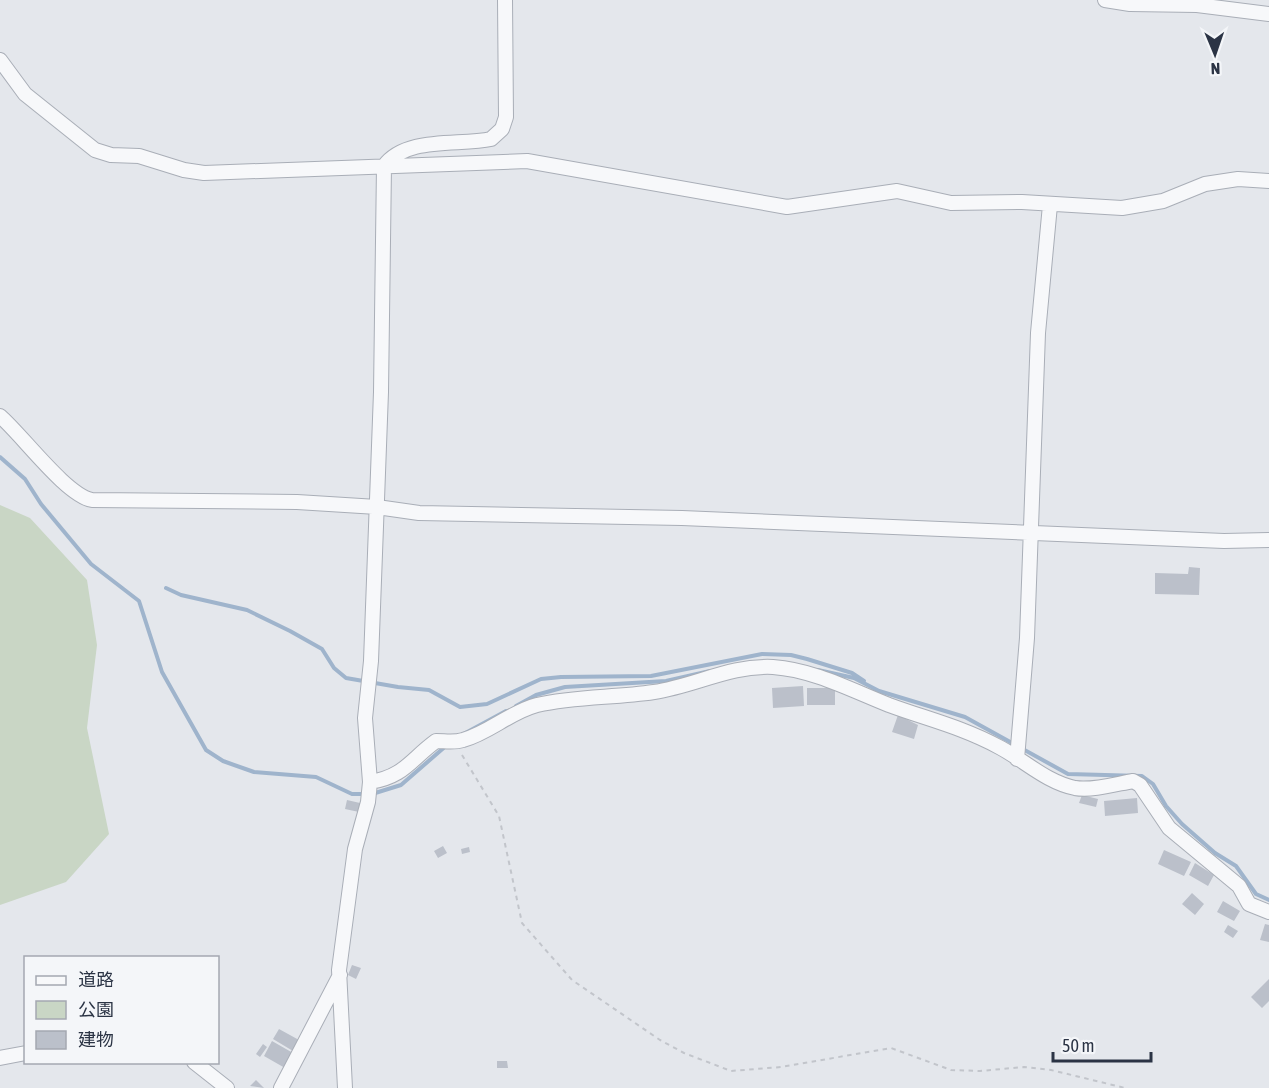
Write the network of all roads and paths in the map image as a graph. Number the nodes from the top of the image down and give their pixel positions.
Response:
1 (505, 0) edge
2 (1105, 0) edge
3 (1269, 14) edge
4 (0, 60) edge
5 (384, 166) junction
6 (1269, 181) edge
7 (1050, 205) junction
8 (0, 416) edge
9 (377, 507) junction
10 (1031, 532) junction
11 (1269, 540) edge
12 (454, 742) junction
13 (1017, 759) junction
14 (370, 782) junction
15 (1269, 912) edge
16 (340, 975) junction
17 (24, 1053) edge
18 (0, 1058) edge
19 (197, 1064) edge
20 (227, 1088) edge
21 (281, 1088) edge
22 (345, 1088) edge
23 (1125, 1088) edge

1 - 5 street
2 - 3 street
4 - 5 street
5 - 7 street
5 - 9 street
6 - 7 street
7 - 10 street
8 - 9 street
9 - 10 street
9 - 14 street
10 - 11 street
10 - 13 street
12 - 13 street
12 - 14 street
12 - 23 path
13 - 15 street
14 - 16 street
16 - 21 street
16 - 22 street
17 - 18 street
19 - 20 street

